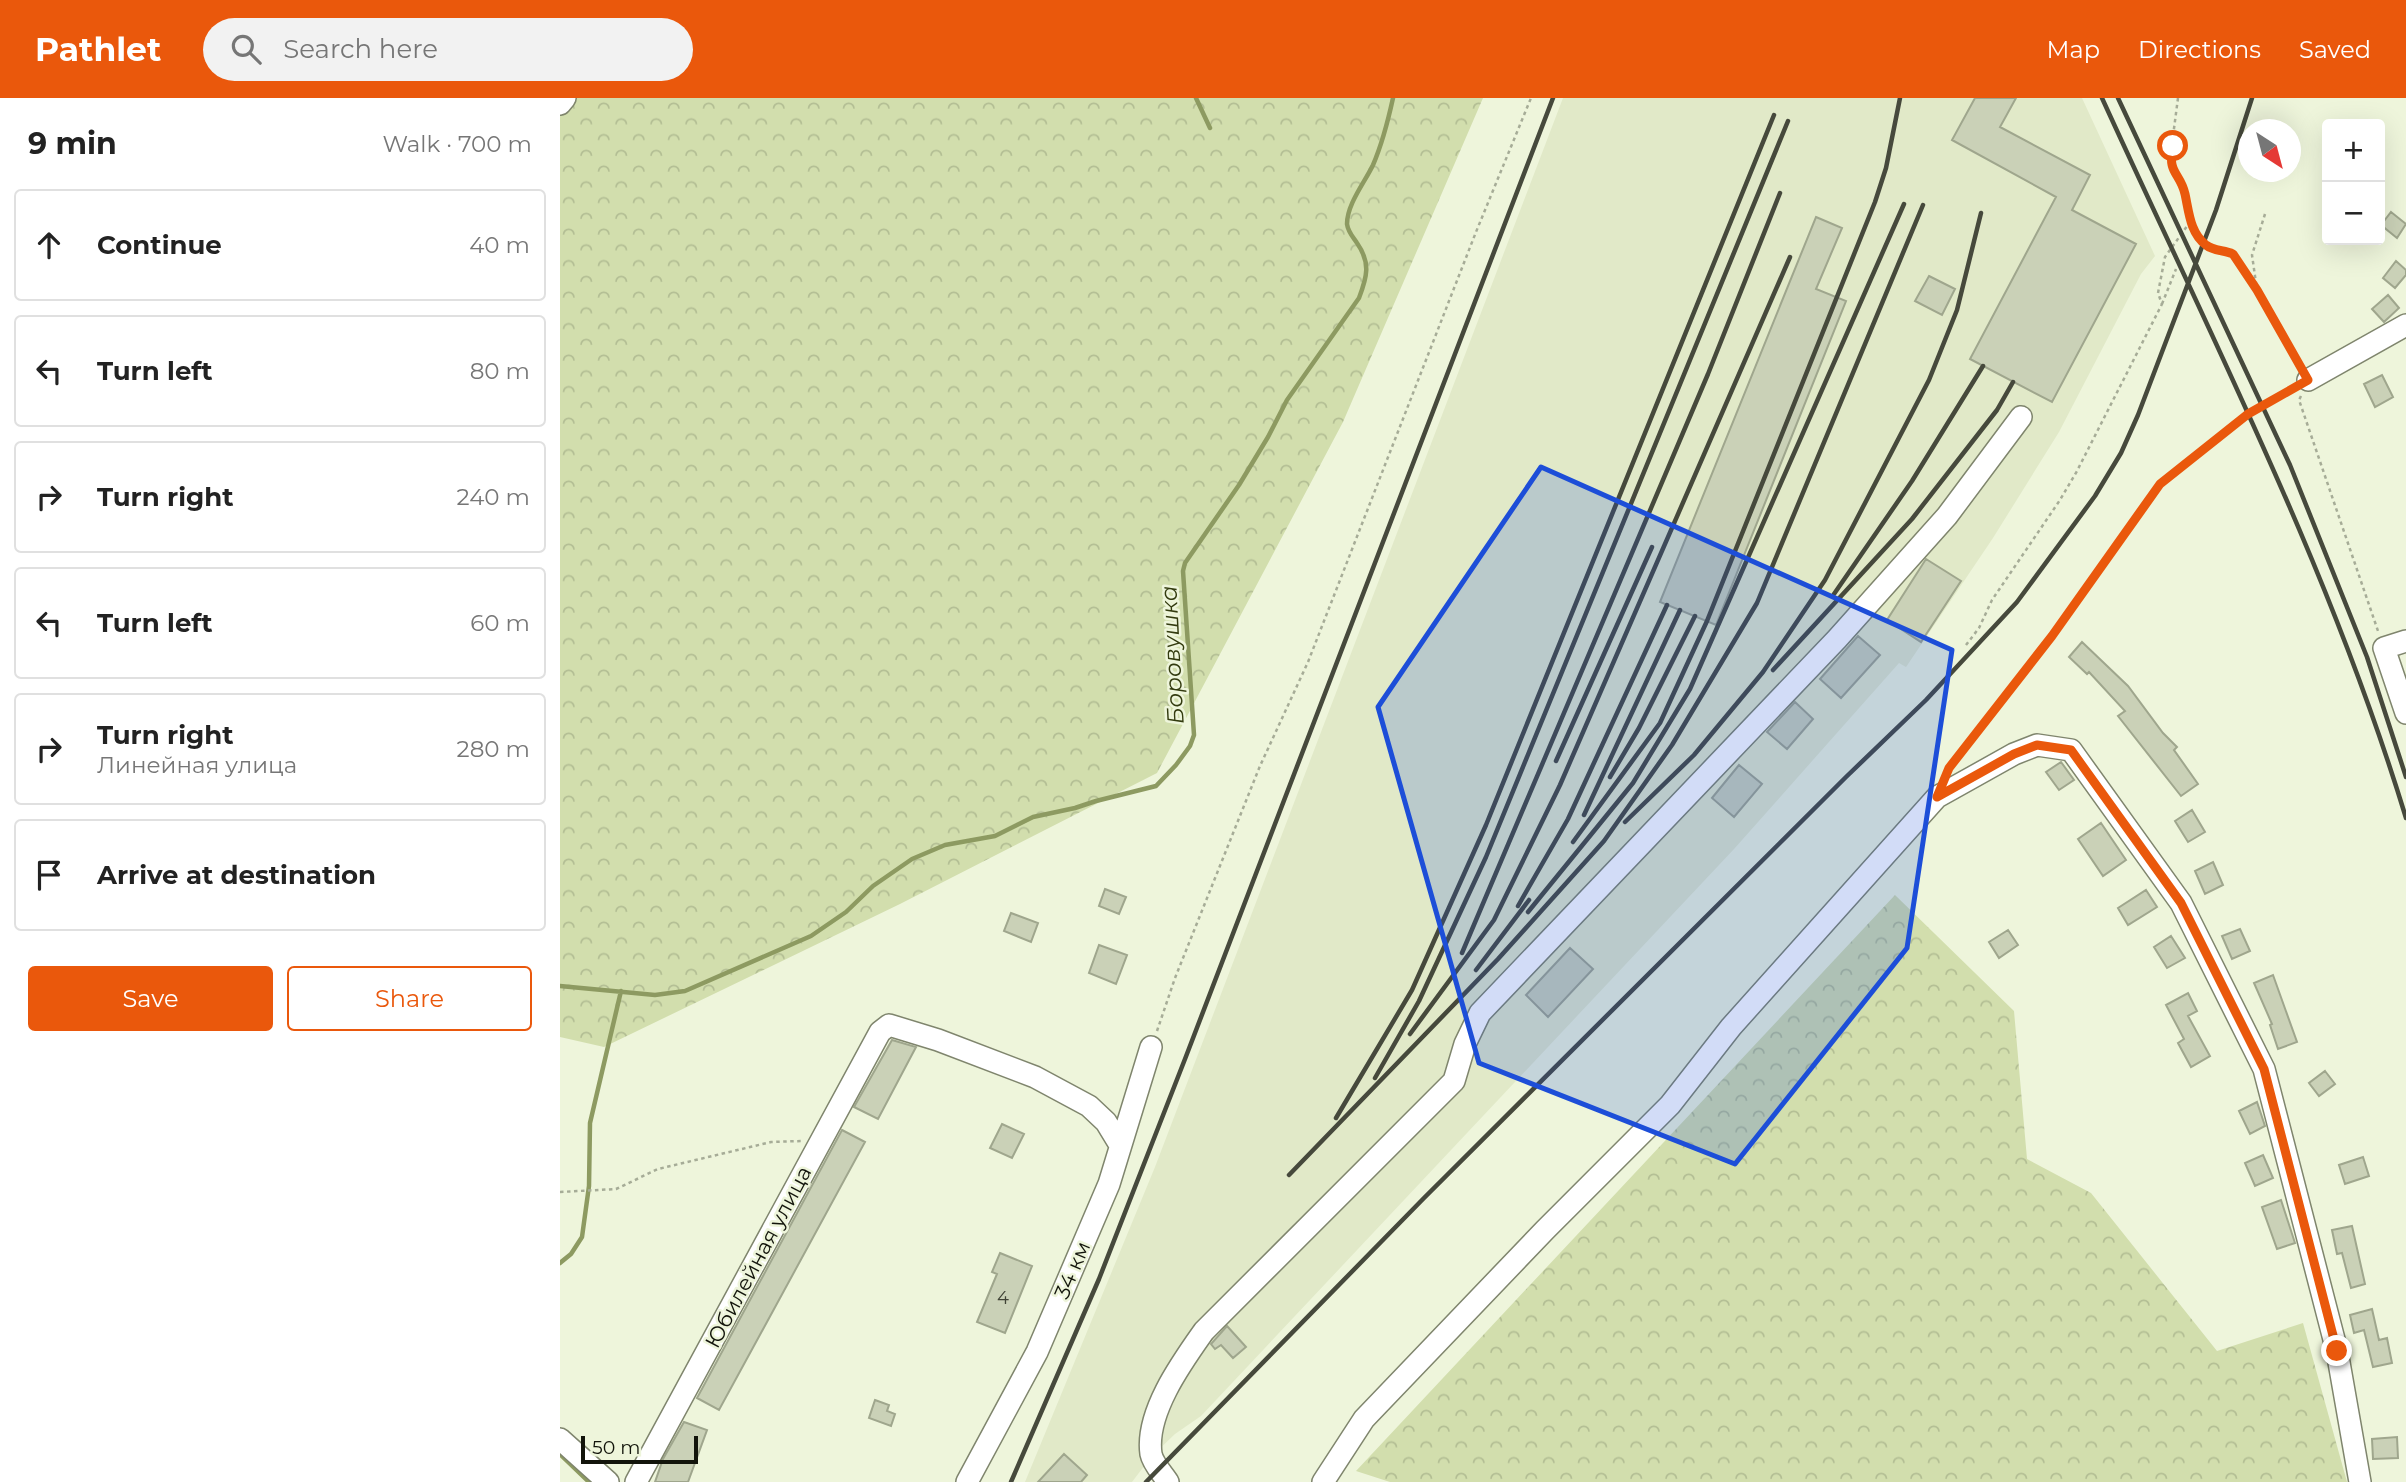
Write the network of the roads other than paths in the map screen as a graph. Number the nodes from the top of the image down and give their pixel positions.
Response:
1 (565, 98) edge
2 (560, 104) edge
3 (2406, 325) edge
4 (2308, 380) road end
5 (2021, 417) dead end
6 (2406, 641) edge
7 (2406, 713) edge
8 (1152, 1047) road end
9 (1120, 1145) junction
10 (560, 1439) edge
11 (608, 1482) edge
12 (636, 1482) edge
13 (967, 1482) edge
14 (1168, 1482) edge
15 (1323, 1482) edge
16 (2360, 1482) edge

1 - 2 street
3 - 4 street
5 - 14 street
6 - 7 street
8 - 9 street, 34 км
9 - 12 street, Юбилейная улица
9 - 13 street, 34 км
10 - 11 street
15 - 16 street

